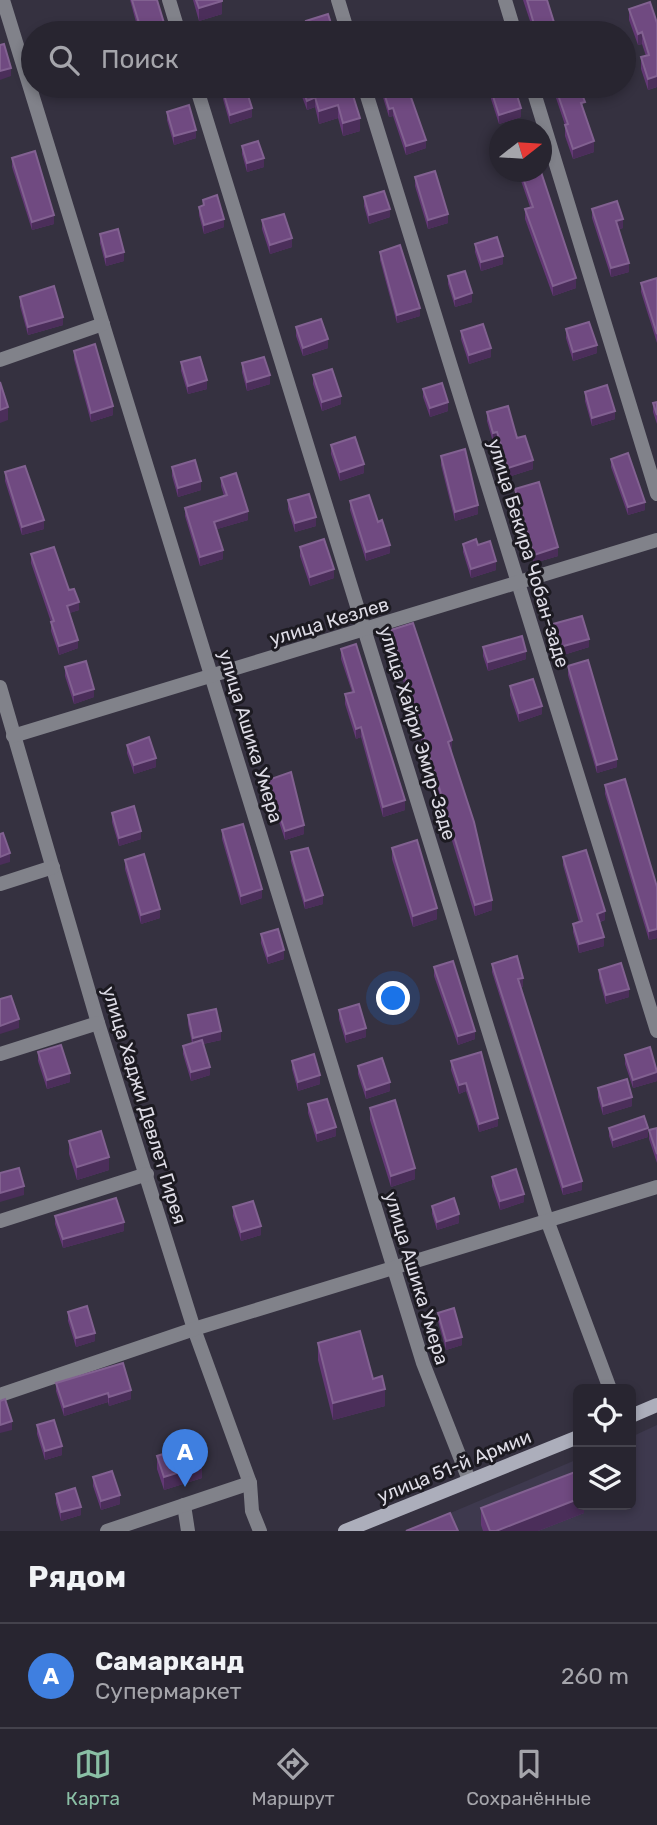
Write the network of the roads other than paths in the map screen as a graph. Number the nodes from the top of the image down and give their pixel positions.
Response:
1 (4, 0) edge
2 (169, 0) edge
3 (338, 0) edge
4 (505, 0) edge
5 (175, 21) edge
6 (344, 21) edge
7 (511, 21) edge
8 (21, 56) edge
9 (34, 98) edge
10 (200, 98) edge
11 (369, 98) edge
12 (535, 98) edge
13 (103, 324) junction
14 (0, 360) edge
15 (657, 494) edge
16 (657, 540) edge
17 (518, 582) junction
18 (366, 629) junction
19 (213, 677) junction
20 (0, 687) edge
21 (4, 716) edge
22 (13, 736) junction
23 (53, 867) junction
24 (0, 884) edge
25 (98, 1023) junction
26 (657, 1031) edge
27 (0, 1054) edge
28 (147, 1174) junction
29 (657, 1187) edge
30 (547, 1220) junction
31 (0, 1222) edge
32 (395, 1269) junction
33 (194, 1329) junction
34 (608, 1384) edge
35 (0, 1395) edge
36 (657, 1405) edge
37 (636, 1414) edge
38 (573, 1439) edge
39 (469, 1480) junction
40 (250, 1483) junction
41 (184, 1505) junction
42 (107, 1531) edge
43 (188, 1531) edge
44 (260, 1531) edge
45 (345, 1531) edge

1 - 8 street, улица Ашика Умера
2 - 5 street
3 - 6 street
4 - 7 street
9 - 13 street, улица Ашика Умера
10 - 18 street, улица Хайри Эмир-Заде
11 - 17 street, улица Бекира Чобан-заде
12 - 15 street
13 - 14 street
13 - 19 street, улица Ашика Умера
16 - 17 street, улица Кезлев
17 - 18 street, улица Кезлев
17 - 26 street, улица Бекира Чобан-заде
18 - 19 street, улица Кезлев
18 - 30 street, улица Хайри Эмир-Заде
19 - 22 street, улица Кезлев
19 - 32 street, улица Ашика Умера
20 - 21 street, улица Хаджи Девлет Гирея
21 - 22 street, улица Хаджи Девлет Гирея
22 - 23 street, улица Хаджи Девлет Гирея
23 - 24 street
23 - 25 street, улица Хаджи Девлет Гирея
25 - 27 street
25 - 28 street, улица Хаджи Девлет Гирея
28 - 31 street
28 - 33 street, улица Хаджи Девлет Гирея
29 - 30 street
30 - 32 street
30 - 34 street, улица Хайри Эмир-Заде
32 - 33 street
32 - 39 street, улица Ашика Умера
33 - 35 street
33 - 40 street, улица Хаджи Девлет Гирея
36 - 37 main road
38 - 39 main road, улица 51-й Армии
39 - 45 main road, улица 51-й Армии
40 - 41 street
40 - 44 street, улица Хаджи Девлет Гирея
41 - 42 street
41 - 43 street

